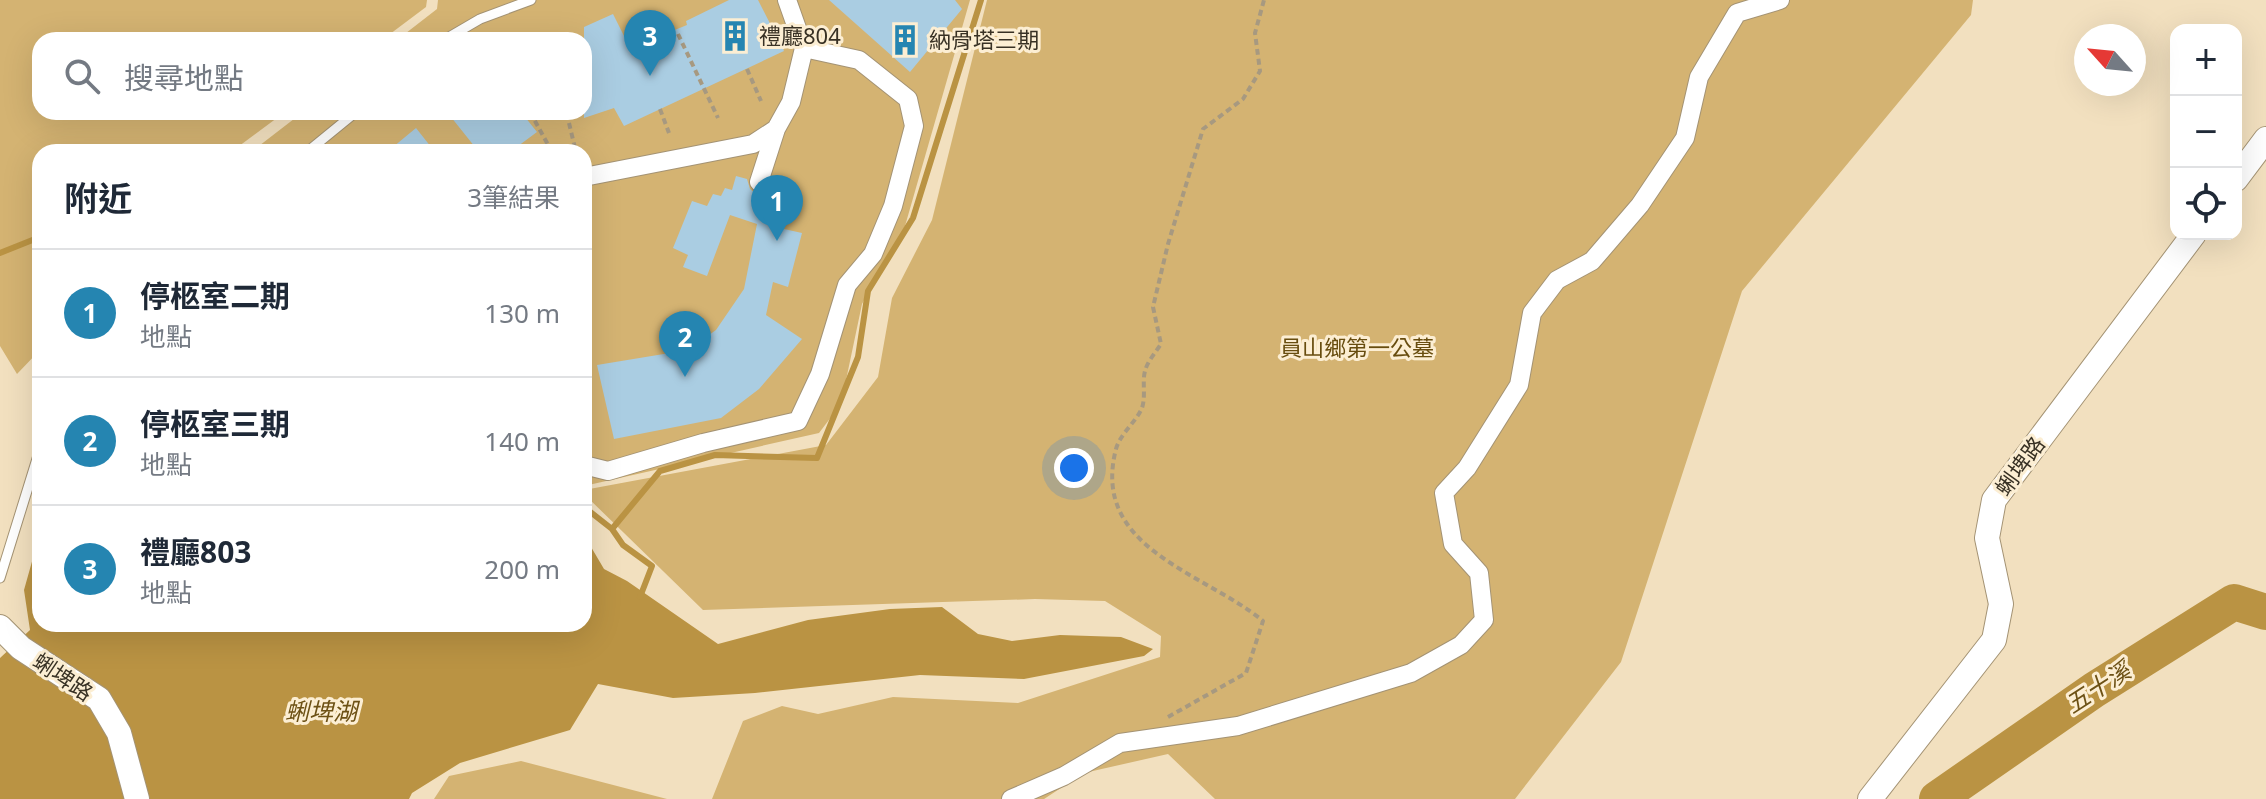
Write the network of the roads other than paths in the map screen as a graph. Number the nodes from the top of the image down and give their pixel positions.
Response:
1 (531, 0) edge
2 (787, 0) edge
3 (1780, 0) edge
4 (458, 32) edge
5 (804, 48) junction
6 (346, 120) edge
7 (776, 129) junction
8 (2266, 139) edge
9 (317, 144) edge
10 (2242, 171) edge
11 (592, 175) edge
12 (759, 182) dead end
13 (2189, 240) edge
14 (592, 467) edge
15 (32, 475) edge
16 (0, 578) edge
17 (0, 627) edge
18 (137, 799) edge
19 (1011, 799) edge
20 (1870, 799) edge

1 - 4 lane
2 - 5 street
3 - 19 street
5 - 7 street
5 - 14 street
6 - 9 lane
7 - 11 street
7 - 12 street
8 - 10 street
13 - 20 street, 蜊埤路
15 - 16 lane
17 - 18 street, 蜊埤路

